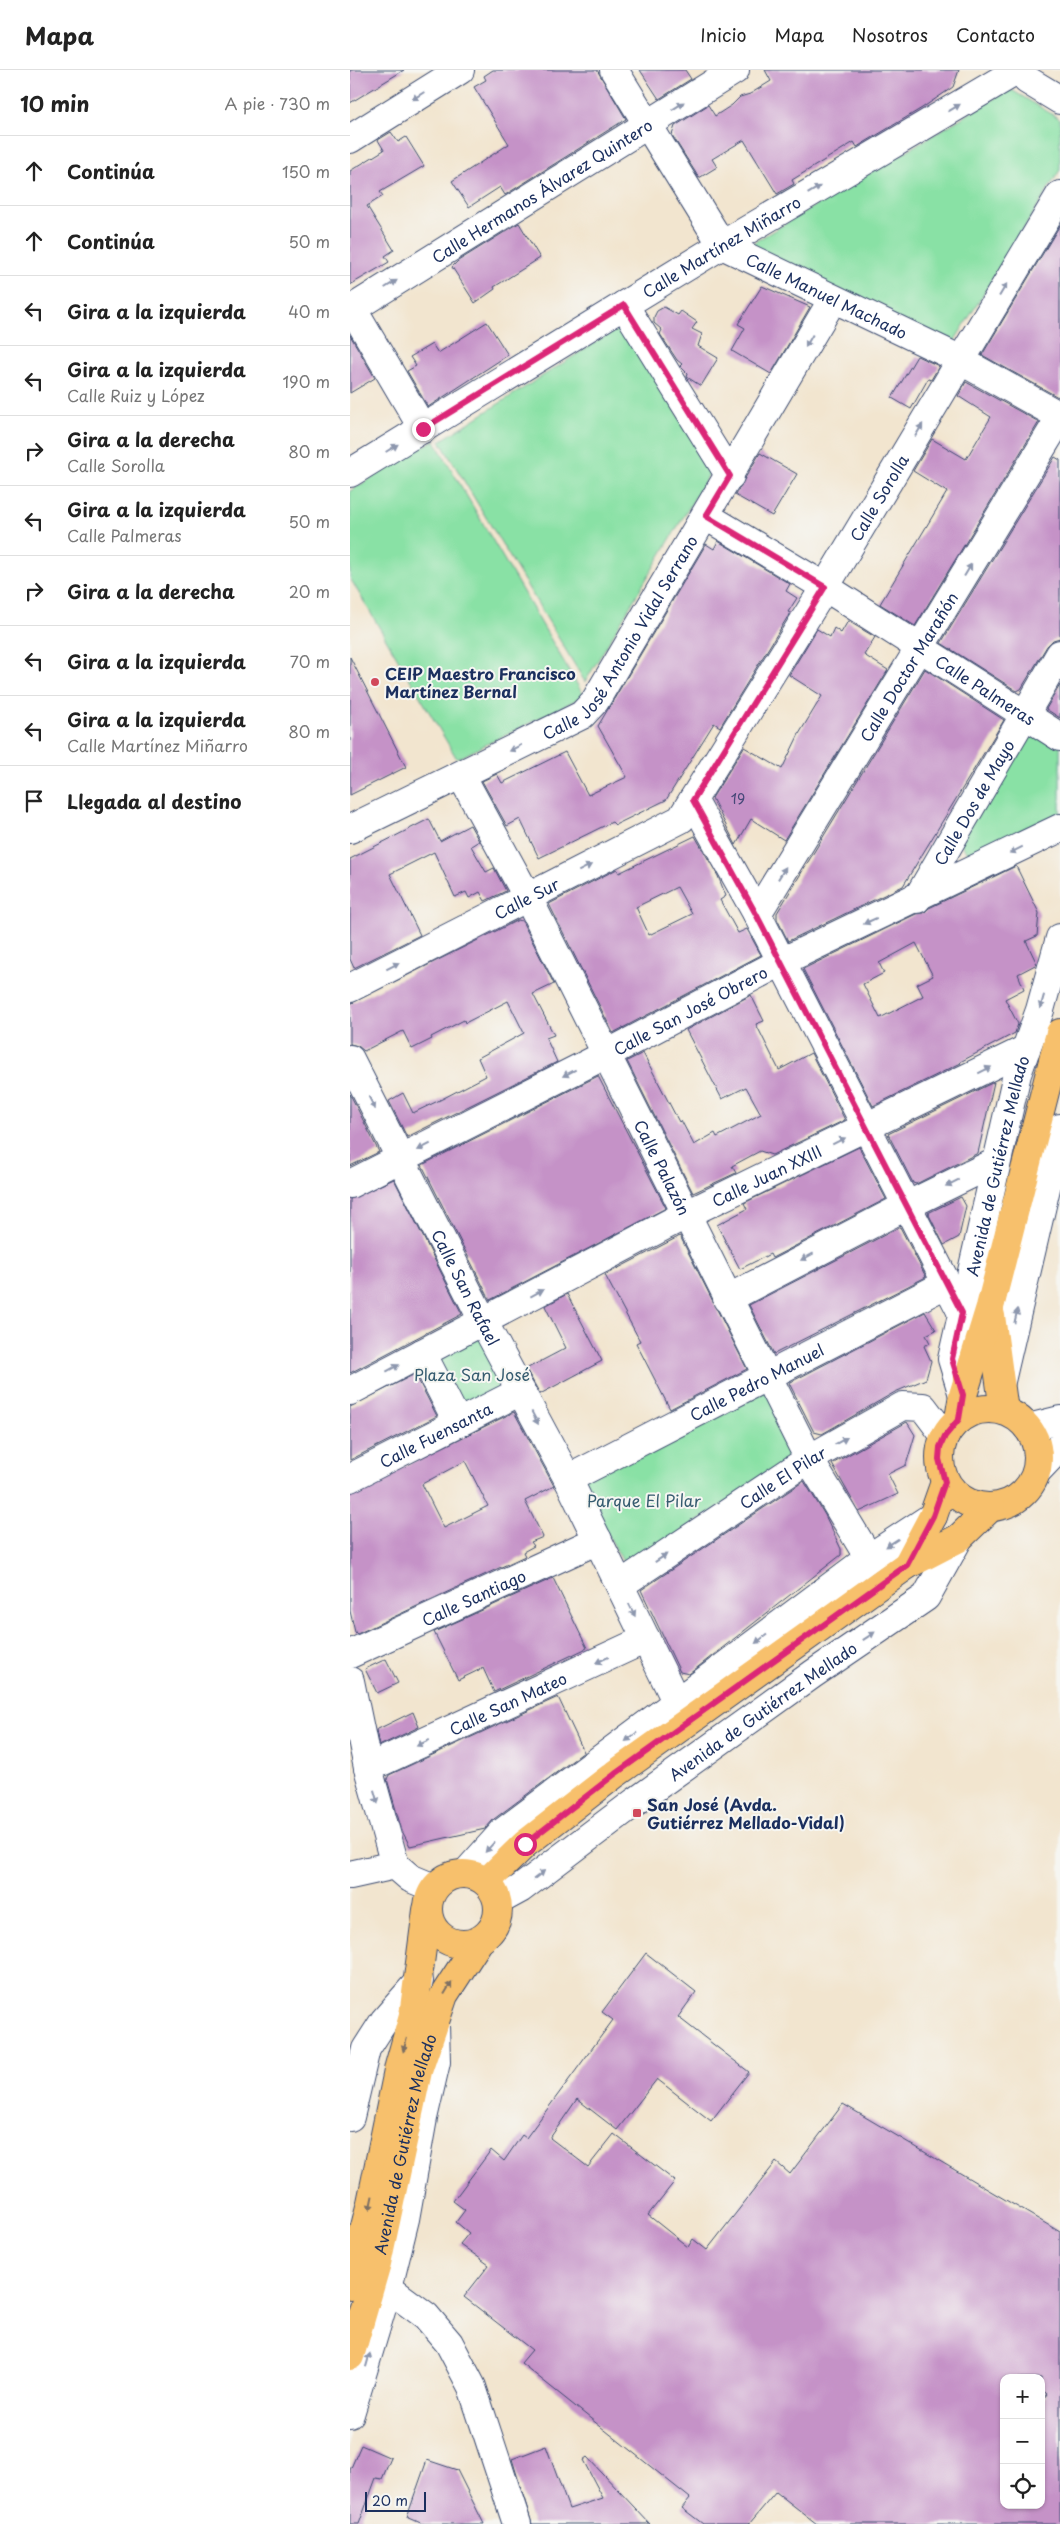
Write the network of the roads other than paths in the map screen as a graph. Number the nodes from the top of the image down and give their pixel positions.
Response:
1 (460, 70) edge
2 (614, 70) edge
3 (735, 70) edge
4 (1019, 70) edge
5 (1060, 100) edge
6 (648, 126) junction
7 (350, 139) edge
8 (1060, 195) edge
9 (722, 245) junction
10 (833, 299) junction
11 (624, 305) junction
12 (351, 309) edge
13 (961, 360) junction
14 (1060, 417) edge
15 (423, 429) junction
16 (350, 473) edge
17 (730, 476) junction
18 (706, 516) junction
19 (825, 587) junction
20 (921, 648) junction
21 (1060, 654) edge
22 (1025, 714) junction
23 (1060, 736) edge
24 (461, 775) junction
25 (693, 800) junction
26 (1060, 828) edge
27 (350, 830) edge
28 (528, 898) junction
29 (917, 899) junction
30 (756, 914) junction
31 (1060, 938) edge
32 (781, 962) junction
33 (350, 988) edge
34 (1060, 1033) edge
35 (1026, 1049) junction
36 (605, 1055) junction
37 (350, 1059) edge
38 (866, 1128) junction
39 (1060, 1128) edge
40 (401, 1159) junction
41 (996, 1162) junction
42 (350, 1184) edge
43 (906, 1206) junction
44 (685, 1215) junction
45 (946, 1284) junction
46 (727, 1299) junction
47 (990, 1307) junction
48 (962, 1313) junction
49 (483, 1321) junction
50 (422, 1353) junction
51 (766, 1377) junction
52 (1001, 1381) junction
53 (350, 1391) edge
54 (521, 1391) junction
55 (1004, 1411) junction
56 (955, 1417) junction
57 (1060, 1420) edge
58 (458, 1423) junction
59 (1028, 1428) junction
60 (1060, 1447) edge
61 (809, 1459) junction
62 (1036, 1471) junction
63 (350, 1478) edge
64 (568, 1479) junction
65 (945, 1482) junction
66 (991, 1508) junction
67 (933, 1516) junction
68 (959, 1538) junction
69 (598, 1540) junction
70 (869, 1558) junction
71 (907, 1565) junction
72 (620, 1585) junction
73 (646, 1639) junction
74 (350, 1654) edge
75 (350, 1681) edge
76 (677, 1703) junction
77 (368, 1768) junction
78 (395, 1865) junction
79 (350, 1875) edge
80 (484, 1885) junction
81 (431, 1899) junction
82 (479, 1941) junction
83 (418, 1981) junction
84 (435, 2018) junction
85 (350, 2117) edge
86 (354, 2262) edge
87 (350, 2286) edge
88 (388, 2288) junction
89 (350, 2356) edge
90 (350, 2414) edge
91 (517, 2524) edge

1 -> 7 street
2 - 6 street
6 -> 3 street, Calle Hermanos Álvarez Quintero
4 - 5 street
9 -> 4 street, Calle Martínez Miñarro
6 - 9 street
12 -> 6 street, Calle Hermanos Álvarez Quintero
13 -> 8 street, Calle Sorolla
9 - 10 street, Calle Manuel Machado
9 - 11 street, Calle Martínez Miñarro
10 - 13 street, Calle Manuel Machado
10 -> 17 street, Calle José Antonio Vidal Serrano
11 - 15 street, Calle Martínez Miñarro
11 - 17 street
12 - 15 street
13 - 14 street, Calle Manuel Machado
19 -> 13 street, Calle Sorolla
20 -> 14 street, Calle Doctor Marañón
16 -> 15 street, Calle Martínez Miñarro
17 - 18 street, Calle José Antonio Vidal Serrano
18 - 19 street, Calle Palmeras
18 -> 24 street, Calle José Antonio Vidal Serrano
19 - 20 street, Calle Palmeras
19 - 25 street, Calle Sorolla
20 - 22 street, Calle Palmeras
30 -> 20 street, Calle Doctor Marañón
21 - 22 street, Calle Dos de Mayo
22 - 23 street, Calle Palmeras
22 - 29 street, Calle Dos de Mayo
24 - 27 street, Calle José Antonio Vidal Serrano
24 - 28 street, Calle Palazón
28 -> 25 street, Calle Sur
25 - 30 street
26 -> 29 street, Calle San José Obrero
33 -> 28 street, Calle Sur
28 - 36 street, Calle Palazón
29 -> 32 street, Calle San José Obrero
30 - 32 street
31 -> 35 street, Avenida de Gutiérrez Mellado
32 - 36 street, Calle San José Obrero
32 - 38 street
34 - 47 main road, Avenida de Gutiérrez Mellado
38 -> 35 street, Calle Juan XXIII
35 - 41 street, Avenida de Gutiérrez Mellado
36 -> 40 street, Calle San José Obrero
36 - 44 street, Calle Palazón
37 -> 40 street, Calle San Rafael
38 - 43 street
44 -> 38 street, Calle Juan XXIII
52 -> 39 street, Avenida de Gutiérrez Mellado
40 - 42 street, Calle San José Obrero
40 - 49 street, Calle San Rafael
41 -> 43 street
41 - 48 street, Avenida de Gutiérrez Mellado
43 - 45 street
43 -> 46 street
44 - 46 street, Calle Palazón
49 -> 44 street, Calle Juan XXIII
45 - 48 street
45 - 51 street, Calle Pedro Manuel
46 - 51 street, Calle Palazón
47 - 52 main road, Avenida de Gutiérrez Mellado
47 - 56 main road, Avenida de Gutiérrez Mellado
48 - 56 street, Avenida de Gutiérrez Mellado
49 - 50 street, Calle Juan XXIII
49 - 54 street, Calle San Rafael
53 -> 50 street, Calle Juan XXIII
50 - 58 street
51 - 61 street, Calle Palazón
51 - 64 street, Calle Pedro Manuel
52 - 55 main road, Avenida de Gutiérrez Mellado
54 - 58 street, Calle Fuensanta
54 -> 64 street, Calle San Rafael
55 - 56 main road
55 - 59 main road
61 -> 56 street, Calle El Pilar
56 - 65 main road
57 - 59 street
58 - 63 street, Calle Fuensanta
59 - 62 main road
60 - 62 street
61 - 70 street, Calle Palazón
72 -> 61 street, Calle El Pilar
62 - 66 main road
64 - 69 street, Calle San Rafael
65 - 66 main road
65 - 67 main road
66 - 68 main road, Avenida de Gutiérrez Mellado
67 -> 70 street
67 - 71 main road
68 - 71 main road, Avenida de Gutiérrez Mellado
80 -> 68 street, Avenida de Gutiérrez Mellado
69 - 72 street, Calle San Rafael
69 - 74 street, Calle Santiago
70 -> 76 street
71 - 80 main road, Avenida de Gutiérrez Mellado
72 -> 73 street, Calle San Rafael
73 - 76 street, Calle San Rafael
73 -> 77 street, Calle San Mateo
75 - 77 street
76 -> 80 street
77 -> 78 street
78 - 79 street
78 - 81 street
80 - 81 main road
80 - 82 main road
81 - 82 main road
81 - 83 main road, Avenida de Gutiérrez Mellado
84 -> 82 main road, Avenida de Gutiérrez Mellado
83 - 85 street
83 -> 86 main road, Avenida de Gutiérrez Mellado
84 - 88 street
84 - 89 main road, Avenida de Gutiérrez Mellado
86 - 87 main road, Avenida de Gutiérrez Mellado
90 -> 88 street
88 - 91 street

